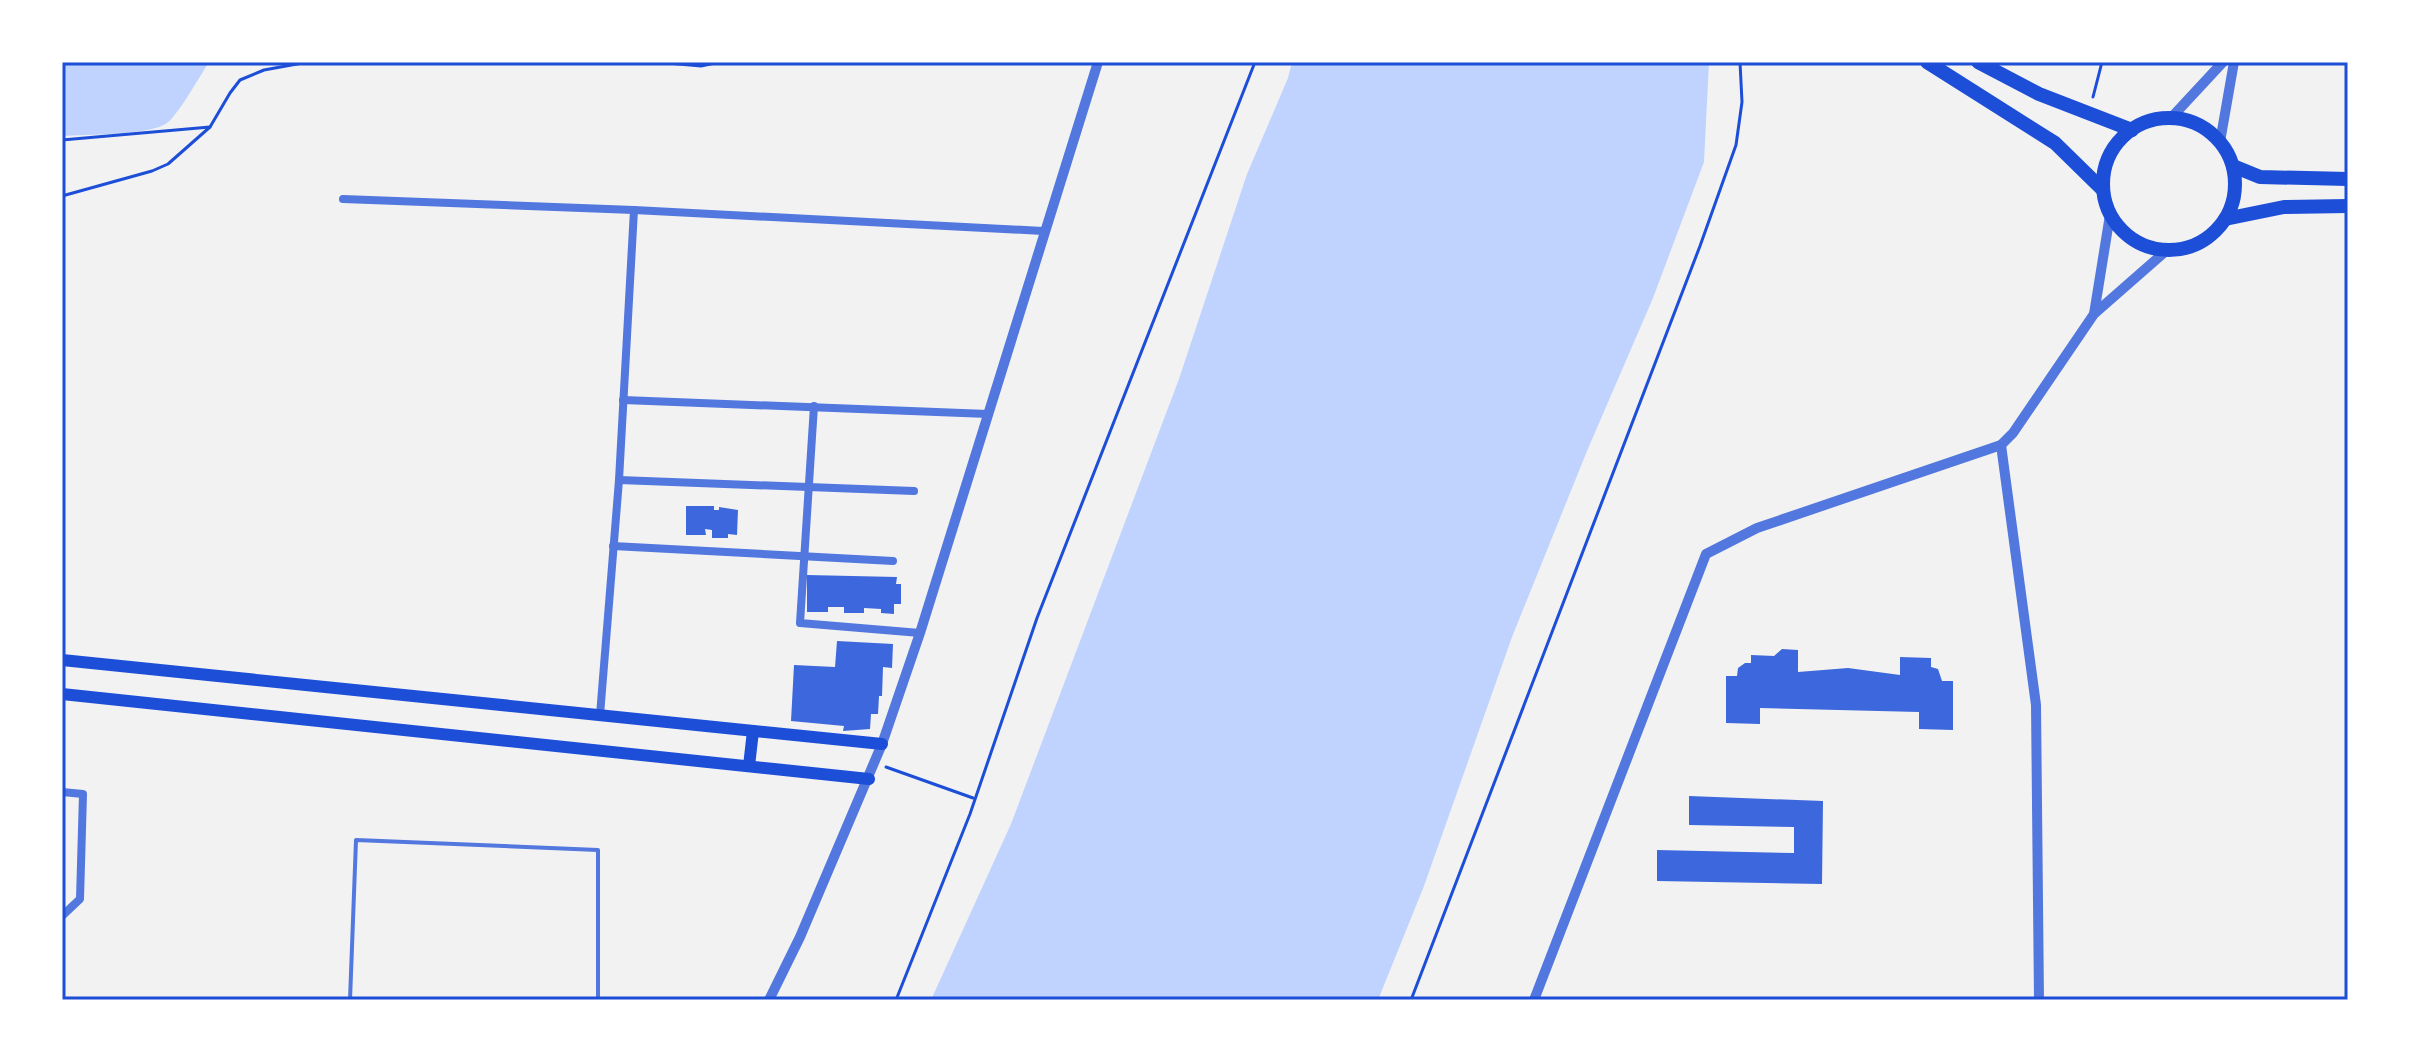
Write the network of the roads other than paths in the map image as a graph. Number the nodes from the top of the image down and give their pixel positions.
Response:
1 (1098, 62) edge
2 (1927, 62) edge
3 (1978, 62) edge
4 (2223, 62) edge
5 (2234, 62) edge
6 (2171, 118) junction
7 (2132, 130) junction
8 (2220, 142) junction
9 (2233, 166) junction
10 (2348, 179) edge
11 (2102, 189) junction
12 (343, 199) dead end
13 (2348, 206) edge
14 (634, 210) junction
15 (2110, 215) junction
16 (2225, 219) junction
17 (1043, 231) junction
18 (2167, 250) junction
19 (2094, 314) junction
20 (623, 400) junction
21 (814, 406) junction
22 (988, 414) junction
23 (2001, 445) junction
24 (619, 480) junction
25 (807, 487) junction
26 (914, 491) dead end
27 (613, 546) junction
28 (803, 556) junction
29 (893, 561) dead end
30 (920, 633) junction
31 (62, 660) edge
32 (62, 694) edge
33 (600, 715) junction
34 (753, 731) junction
35 (882, 744) junction
36 (749, 766) junction
37 (869, 779) junction
38 (62, 792) edge
39 (62, 916) edge
40 (350, 1000) edge
41 (598, 1000) edge
42 (769, 1000) edge
43 (1534, 1000) edge
44 (2039, 1000) edge

1 - 17 street
2 - 11 main road
3 - 7 main road
4 - 6 street
5 - 8 street
6 - 7 main road
6 - 8 main road
7 - 11 main road
8 - 9 main road
9 - 10 main road
9 - 16 main road
11 - 15 main road
12 - 14 street
13 - 16 main road
14 - 17 street
14 - 20 street
15 - 18 main road
15 - 19 street
16 - 18 main road
17 - 22 street
18 - 19 street
19 - 23 street
20 - 21 street
20 - 24 street
21 - 22 street
21 - 25 street
22 - 30 street
23 - 43 street
23 - 44 street
24 - 25 street
24 - 27 street
25 - 26 street
25 - 28 street
27 - 28 street
27 - 33 street
28 - 29 street
28 - 30 street
30 - 35 street
31 - 33 main road
32 - 36 main road
33 - 34 main road
34 - 35 main road
34 - 36 main road
35 - 37 street
36 - 37 main road
37 - 42 street
38 - 39 street
40 - 41 lane

